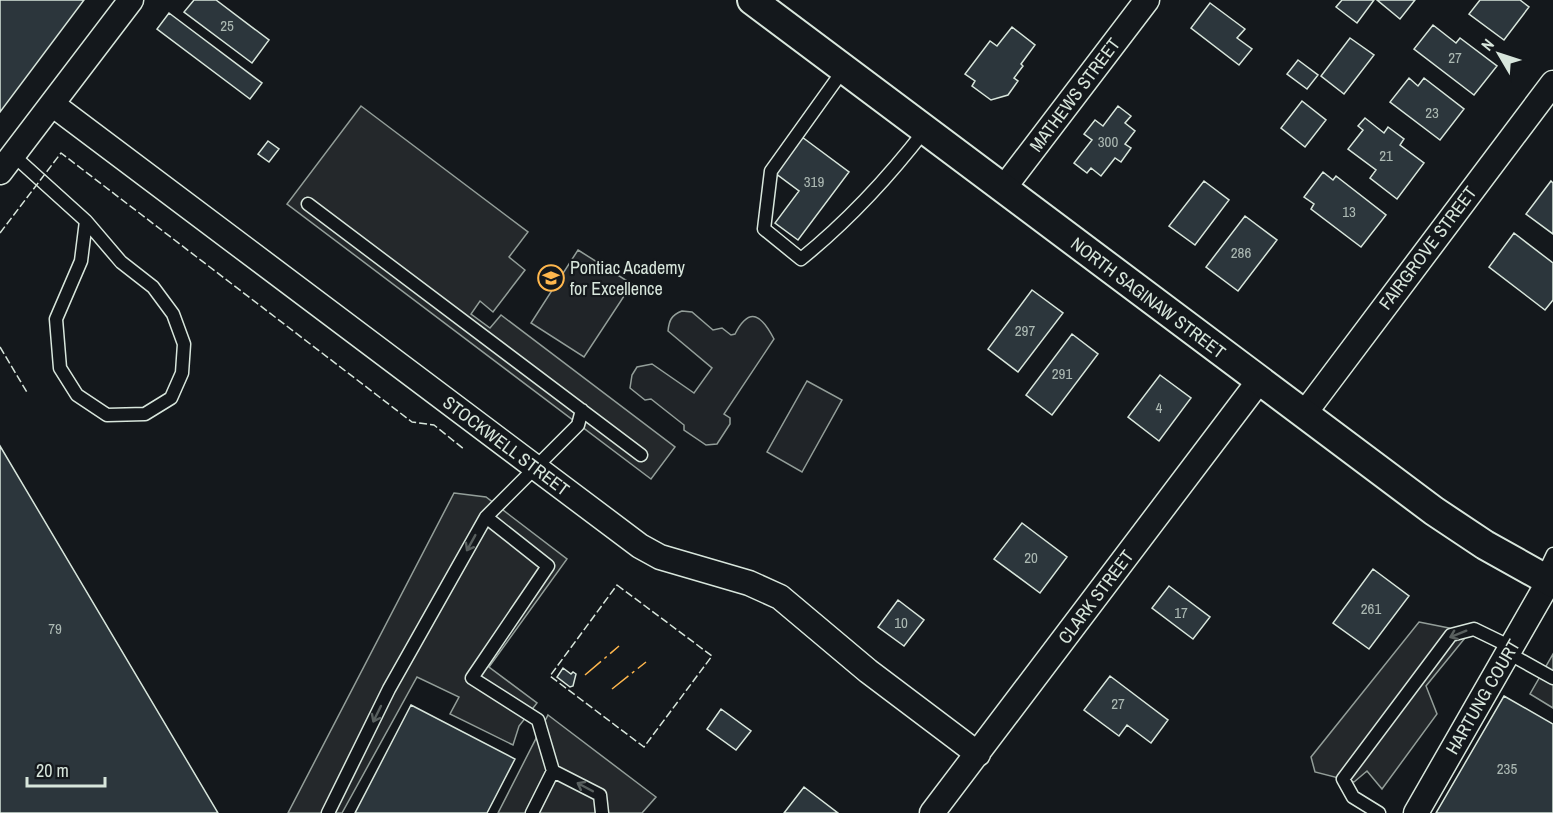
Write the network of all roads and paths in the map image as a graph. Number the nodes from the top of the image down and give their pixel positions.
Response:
1 (131, 0) edge
2 (752, 0) edge
3 (1147, 0) edge
4 (844, 69) junction
5 (1553, 83) edge
6 (52, 104) junction
7 (925, 130) junction
8 (6, 164) edge
9 (1003, 189) junction
10 (308, 204) dead end
11 (86, 221) junction
12 (1259, 381) junction
13 (582, 410) junction
14 (1304, 414) junction
15 (641, 455) dead end
16 (537, 469) junction
17 (486, 517) junction
18 (1549, 574) edge
19 (1509, 650) junction
20 (1553, 678) edge
21 (978, 754) junction
22 (554, 771) junction
23 (936, 812) edge
24 (328, 813) edge
25 (532, 813) edge
26 (602, 813) edge
27 (1379, 813) edge
28 (1416, 813) edge

1 - 6 street
2 - 4 street, NORTH SAGINAW STREET
3 - 9 street, MATHEWS STREET
4 - 7 street, NORTH SAGINAW STREET
4 - 7 lane
5 - 14 street, FAIRGROVE STREET
6 - 8 street
6 - 16 street, STOCKWELL STREET
7 - 9 street, NORTH SAGINAW STREET
8 - 11 lane
9 - 12 street, NORTH SAGINAW STREET
10 - 13 lane
11 - 11 lane
12 - 14 street, NORTH SAGINAW STREET
12 - 21 street, CLARK STREET
13 - 15 lane
13 - 16 lane
14 - 18 street, NORTH SAGINAW STREET
16 - 17 lane
16 - 21 street, STOCKWELL STREET
17 - 22 lane
17 -> 24 lane
18 - 19 street, HARTUNG COURT
19 - 20 lane
19 -> 27 lane
19 - 28 street, HARTUNG COURT
21 - 23 street, CLARK STREET
22 - 25 lane
26 -> 22 lane

